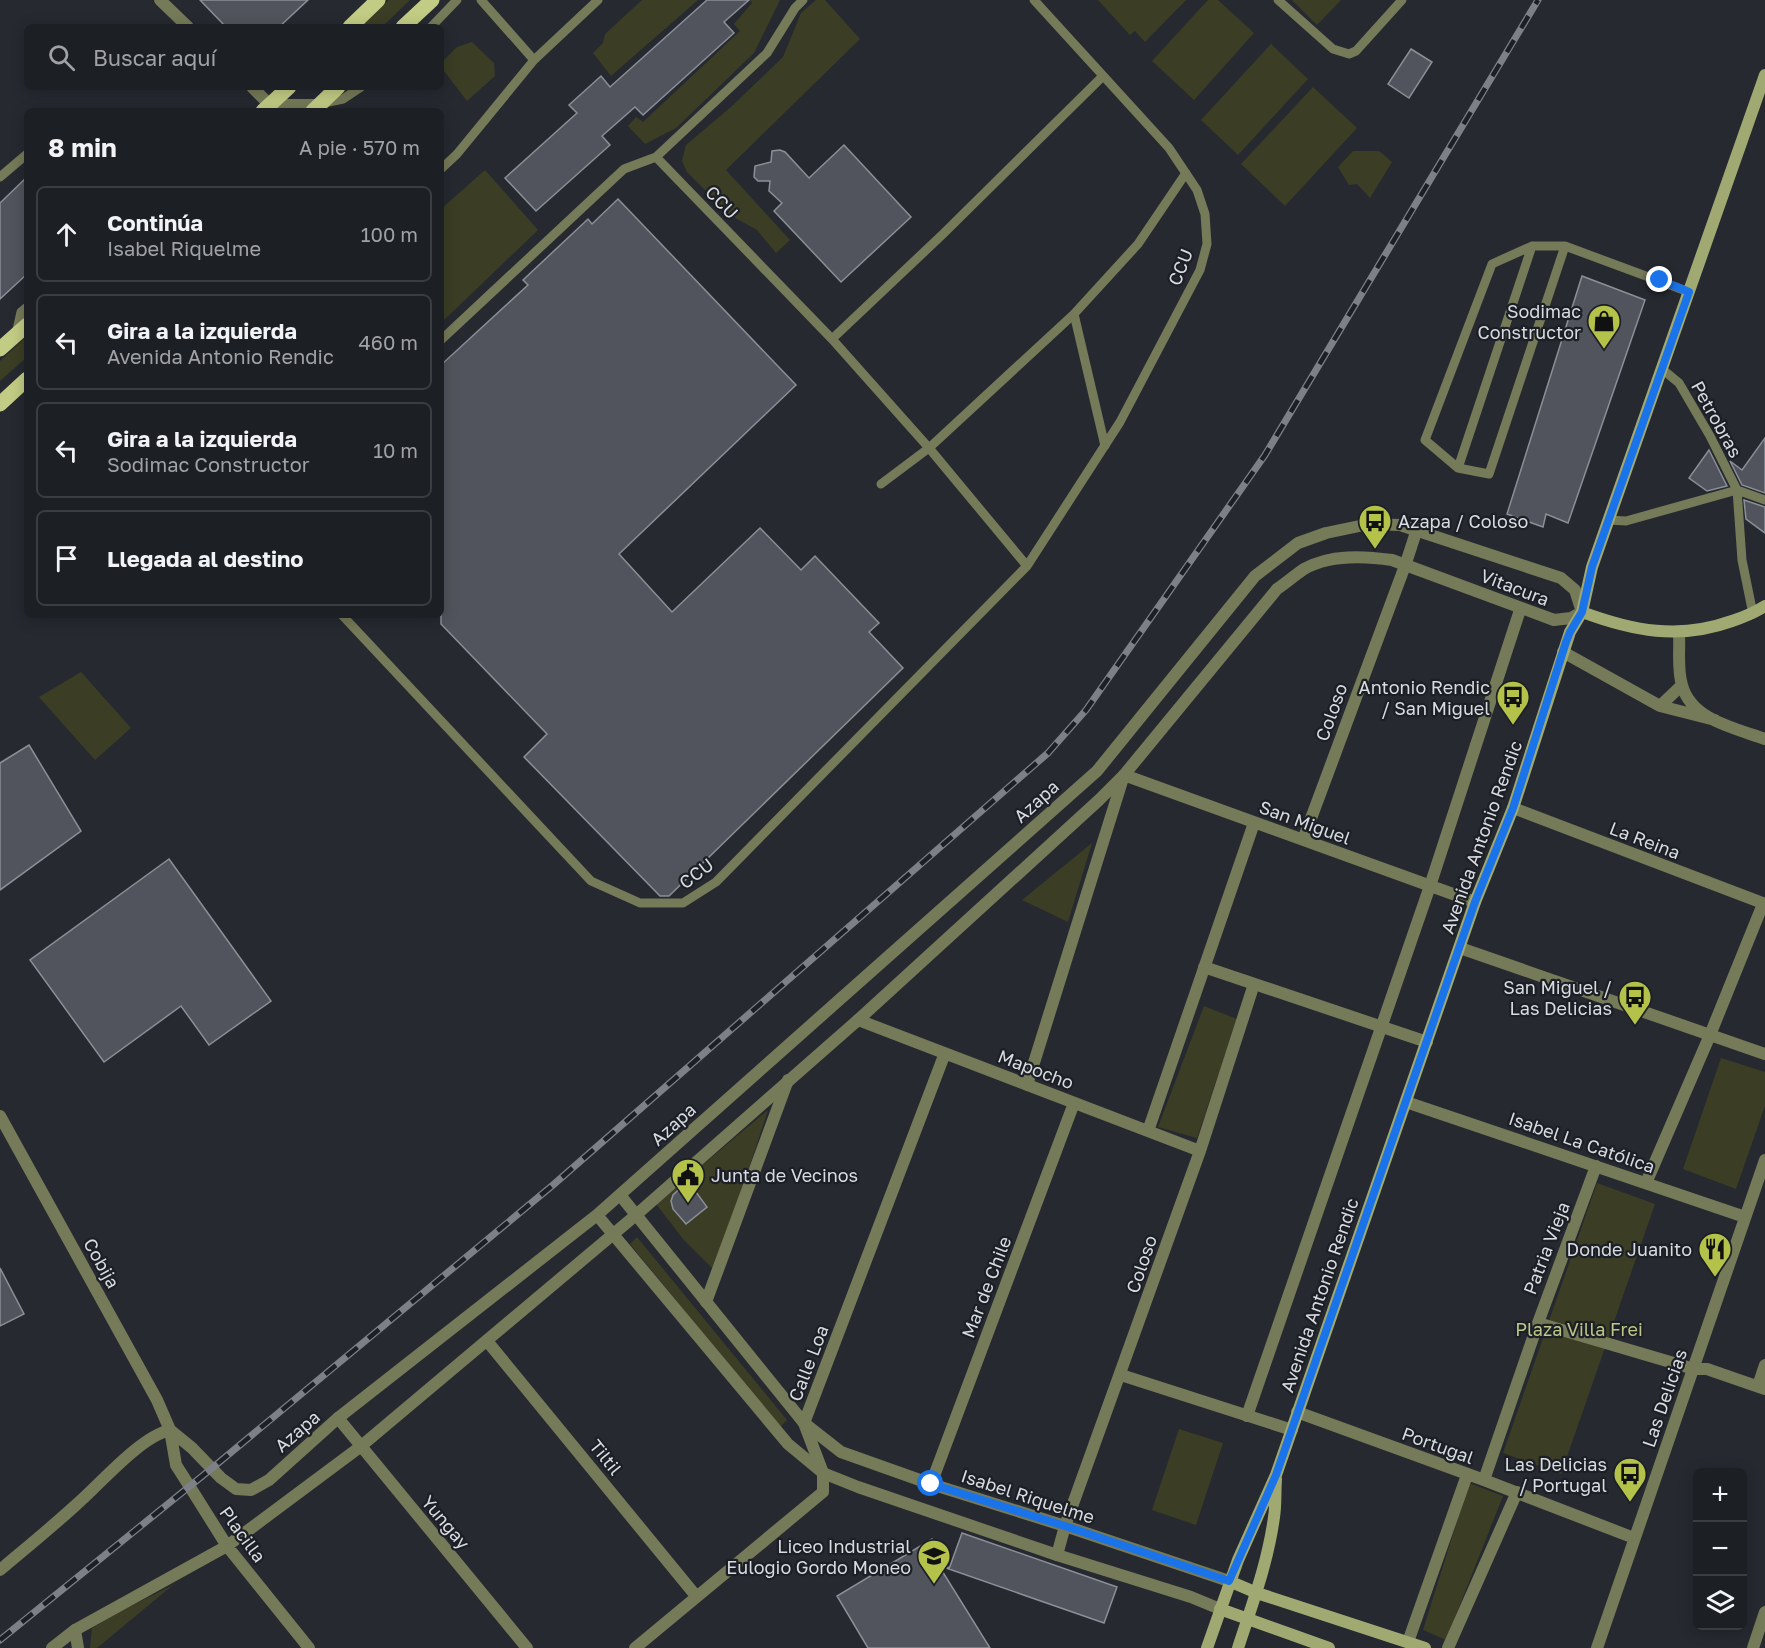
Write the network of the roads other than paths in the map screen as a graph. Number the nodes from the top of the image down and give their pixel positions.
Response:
1 (160, 0) edge
2 (378, 0) edge
3 (432, 0) edge
4 (457, 0) edge
5 (481, 0) edge
6 (598, 0) edge
7 (803, 0) edge
8 (1034, 0) edge
9 (1278, 0) edge
10 (1402, 0) edge
11 (185, 24) edge
12 (353, 24) edge
13 (406, 24) edge
14 (434, 24) edge
15 (534, 60) junction
16 (1765, 75) edge
17 (1103, 76) junction
18 (254, 90) edge
19 (286, 90) edge
20 (335, 90) edge
21 (356, 90) edge
22 (267, 108) edge
23 (316, 108) edge
24 (24, 156) edge
25 (656, 157) junction
26 (444, 166) edge
27 (1186, 173) junction
28 (0, 177) edge
29 (1532, 246) junction
30 (1565, 246) junction
31 (1689, 292) junction
32 (24, 310) edge
33 (1074, 314) junction
34 (21, 330) edge
35 (444, 337) edge
36 (832, 339) junction
37 (0, 349) edge
38 (1662, 369) junction
39 (24, 382) edge
40 (0, 404) edge
41 (1105, 446) junction
42 (929, 448) junction
43 (1458, 468) junction
44 (881, 484) dead end
45 (1737, 490) junction
46 (1765, 500) edge
47 (1609, 520) junction
48 (1417, 529) junction
49 (1326, 533) joint
50 (1406, 563) junction
51 (1027, 566) junction
52 (1765, 606) edge
53 (1519, 608) junction
54 (1582, 612) junction
55 (1753, 614) junction
56 (345, 618) edge
57 (1679, 633) junction
58 (1563, 652) junction
59 (1682, 685) junction
60 (1660, 706) junction
61 (1715, 720) junction
62 (1765, 739) edge
63 (1124, 775) junction
64 (1513, 808) junction
65 (1254, 823) junction
66 (1303, 840) junction
67 (1430, 886) junction
68 (1475, 902) junction
69 (1764, 904) edge
70 (1460, 948) junction
71 (1204, 967) junction
72 (1254, 984) junction
73 (858, 1020) junction
74 (1382, 1027) junction
75 (1710, 1035) junction
76 (1427, 1042) junction
77 (945, 1053) junction
78 (1765, 1054) edge
79 (788, 1080) junction
80 (1027, 1085) junction
81 (1406, 1102) junction
82 (1074, 1103) junction
83 (0, 1116) edge
84 (1148, 1131) junction
85 (1200, 1151) junction
86 (1765, 1160) edge
87 (1596, 1166) junction
88 (1646, 1183) junction
89 (620, 1195) junction
90 (597, 1215) junction
91 (636, 1215) junction
92 (1746, 1217) junction
93 (612, 1234) junction
94 (706, 1302) junction
95 (1538, 1323) junction
96 (488, 1341) junction
97 (1765, 1365) edge
98 (1694, 1369) junction
99 (1121, 1375) junction
100 (1761, 1388) edge
101 (1297, 1412) junction
102 (1247, 1416) junction
103 (338, 1418) junction
104 (804, 1424) junction
105 (170, 1430) junction
106 (1292, 1430) junction
107 (360, 1447) junction
108 (823, 1473) junction
109 (1276, 1475) junction
110 (1467, 1475) junction
111 (1485, 1480) junction
112 (931, 1484) junction
113 (1517, 1492) junction
114 (1065, 1526) junction
115 (1634, 1539) junction
116 (227, 1546) junction
117 (1057, 1555) junction
118 (0, 1570) edge
119 (1229, 1581) junction
120 (1257, 1593) junction
121 (696, 1596) junction
122 (1220, 1609) junction
123 (1765, 1612) edge
124 (1248, 1619) junction
125 (75, 1630) junction
126 (1408, 1642) junction
127 (1327, 1647) edge
128 (52, 1648) edge
129 (78, 1648) edge
130 (309, 1648) edge
131 (527, 1648) edge
132 (635, 1648) edge
133 (1207, 1648) edge
134 (1238, 1648) edge
135 (1302, 1648) edge
136 (1425, 1648) edge
137 (1448, 1648) edge
138 (1597, 1648) edge
139 (1753, 1648) edge

1 - 11 street
2 - 12 main road
3 - 13 main road
4 - 14 lane
5 - 15 lane
6 - 15 lane
7 - 25 lane
8 - 17 lane, CCU
9 - 10 lane
15 - 26 lane
16 - 31 main road, Avenida Antonio Rendic
17 - 27 lane, CCU
17 - 36 lane
18 - 22 street
19 - 22 main road
20 - 23 main road
21 - 23 lane
22 - 23 street
24 - 28 lane
25 - 35 lane
25 - 36 lane, CCU
27 - 33 lane
27 - 41 lane, CCU
29 - 30 lane
29 - 43 lane
29 - 43 lane
30 - 31 lane
30 - 43 lane
31 - 38 main road, Avenida Antonio Rendic
32 - 34 lane
33 - 41 lane
33 - 42 lane
34 - 37 main road
36 - 42 lane, CCU
38 - 45 lane, Petrobras
38 - 47 main road, Avenida Antonio Rendic
39 - 40 main road
41 - 51 lane, CCU
42 - 44 lane
42 - 51 lane, CCU
45 - 46 lane
45 - 47 lane
45 - 55 lane, Petrobras
47 - 54 main road, Avenida Antonio Rendic
48 - 49 street, Vitacura
48 - 50 street, Coloso
48 - 54 street, Vitacura
49 - 89 street, Azapa
50 - 53 street, Vitacura
50 - 63 street, Vitacura
50 - 66 street, Coloso
51 - 56 lane, CCU
52 - 55 main road
53 - 54 street, Vitacura
53 - 67 street, Avenida Antonio Rendic
54 - 57 main road
54 - 58 main road, Avenida Antonio Rendic
55 - 57 main road
57 - 59 street
58 - 60 street
58 - 64 main road, Avenida Antonio Rendic
59 - 60 street
59 - 61 street
60 - 61 street
61 - 62 street
63 - 65 street, San Miguel
63 - 73 street
63 - 80 street
64 - 68 main road, Avenida Antonio Rendic
64 - 69 street, La Reina
65 - 66 street, San Miguel
65 - 71 street
66 - 67 street, San Miguel
67 - 68 street, San Miguel
67 - 74 street, Avenida Antonio Rendic
68 - 70 main road, Avenida Antonio Rendic
69 - 75 street
70 - 75 street
70 - 76 main road, Avenida Antonio Rendic
71 - 72 street
71 - 84 street
72 - 74 street
72 - 85 street, Coloso
73 - 77 street, Mapocho
73 - 79 street
74 - 76 street
74 - 102 street, Avenida Antonio Rendic
75 - 78 street
75 - 88 street
76 - 81 main road, Avenida Antonio Rendic
77 - 80 street, Mapocho
77 - 104 street, Calle Loa
79 - 91 street
79 - 94 street
80 - 82 street, Mapocho
81 - 87 street, Isabel La Católica
81 - 101 main road, Avenida Antonio Rendic
82 - 84 street, Mapocho
82 - 112 street, Mar de Chile
83 - 105 street, Cobija
84 - 85 street, Mapocho
85 - 99 street, Coloso
86 - 92 street, Las Delicias
87 - 88 street, Isabel La Católica
87 - 95 street, Patria Vieja
88 - 92 street, Isabel La Católica
89 - 90 street, Azapa
89 - 91 street, Isabel Riquelme
90 - 93 street
90 - 103 street, Azapa
91 - 93 street
91 - 94 street, Isabel Riquelme
92 - 98 street, Las Delicias
93 - 96 street
93 - 108 street
94 - 104 street, Isabel Riquelme
95 - 98 street
95 - 111 street, Patria Vieja
96 - 107 street
96 - 121 street, Tiltil
97 - 100 street
98 - 100 street
98 - 115 street, Las Delicias
99 - 102 street
99 - 114 street, Coloso
101 - 106 main road, Avenida Antonio Rendic
101 - 110 street, Portugal
102 - 106 street
103 - 105 street, Azapa
103 - 107 street, Yungay
104 - 108 street, Calle Loa
104 - 112 street, Isabel Riquelme
105 - 116 street, Placilla
105 - 118 street
106 - 109 main road, Avenida Antonio Rendic
107 - 116 street
107 - 131 street, Yungay
108 - 117 street
108 - 121 street
109 - 119 main road, Avenida Antonio Rendic
109 - 120 main road, Avenida Antonio Rendic
110 - 111 street, Portugal
110 - 126 street
111 - 113 street, Portugal
112 - 114 street, Isabel Riquelme
113 - 115 street, Portugal
113 - 137 street
114 - 117 street, Coloso
114 - 119 street, Isabel Riquelme
115 - 138 street, Las Delicias
116 - 125 street
116 - 130 street, Placilla
117 - 122 street
119 - 120 main road, Isabel Riquelme
119 - 122 main road, Avenida Antonio Rendic
120 - 124 main road, Avenida Antonio Rendic
120 - 126 main road, Isabel Riquelme
121 - 132 street
122 - 124 main road
122 - 133 main road, Avenida Antonio Rendic
123 - 139 street
124 - 127 main road
124 - 134 main road, Avenida Antonio Rendic
125 - 128 street
125 - 129 street
126 - 136 main road, Isabel Riquelme
127 - 135 main road

